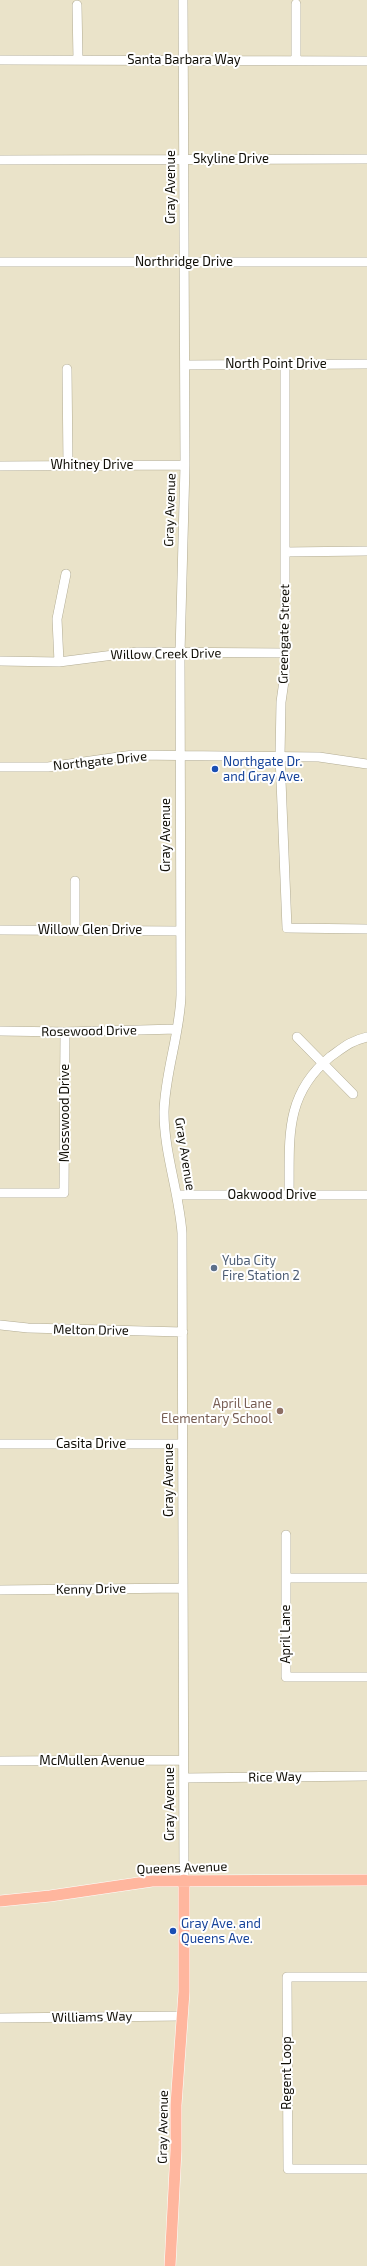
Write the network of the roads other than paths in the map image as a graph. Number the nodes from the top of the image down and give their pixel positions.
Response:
1 (183, 0) edge
2 (296, 4) dead end
3 (77, 5) dead end
4 (0, 60) edge
5 (78, 60) junction
6 (184, 60) junction
7 (296, 60) junction
8 (367, 61) edge
9 (184, 159) junction
10 (367, 159) edge
11 (0, 160) edge
12 (0, 262) edge
13 (185, 262) junction
14 (367, 262) edge
15 (284, 364) junction
16 (367, 364) edge
17 (185, 365) junction
18 (67, 369) dead end
19 (68, 465) junction
20 (185, 465) junction
21 (0, 466) edge
22 (367, 551) edge
23 (285, 552) junction
24 (66, 574) dead end
25 (180, 653) junction
26 (285, 653) junction
27 (0, 662) edge
28 (59, 662) junction
29 (181, 756) junction
30 (280, 756) junction
31 (367, 764) edge
32 (0, 767) edge
33 (74, 881) dead end
34 (367, 929) edge
35 (0, 930) edge
36 (75, 930) junction
37 (180, 931) junction
38 (177, 1029) junction
39 (0, 1031) edge
40 (65, 1032) junction
41 (297, 1037) dead end
42 (367, 1037) edge
43 (323, 1063) junction
44 (353, 1094) dead end
45 (0, 1193) edge
46 (178, 1195) junction
47 (289, 1195) junction
48 (367, 1195) edge
49 (0, 1326) edge
50 (183, 1332) junction
51 (0, 1444) edge
52 (182, 1444) junction
53 (286, 1535) dead end
54 (286, 1578) junction
55 (367, 1578) edge
56 (183, 1588) junction
57 (0, 1590) edge
58 (367, 1677) edge
59 (184, 1760) junction
60 (0, 1761) edge
61 (367, 1776) edge
62 (184, 1778) junction
63 (184, 1880) junction
64 (367, 1880) edge
65 (0, 1901) edge
66 (367, 1977) edge
67 (183, 2016) junction
68 (0, 2018) edge
69 (367, 2169) edge
70 (170, 2266) edge

1 - 6 street, Gray Avenue
2 - 7 street
3 - 5 street
4 - 5 street, Santa Barbara Way
5 - 6 street, Santa Barbara Way
6 - 7 street, Santa Barbara Way
6 - 9 street, Gray Avenue
7 - 8 street, Santa Barbara Way
9 - 10 street, Skyline Drive
9 - 11 street, Skyline Drive
9 - 13 street, Gray Avenue
12 - 13 street, Northridge Drive
13 - 14 street, Northridge Drive
13 - 17 street, Gray Avenue
15 - 16 street, North Point Drive
15 - 17 street, North Point Drive
15 - 23 street, Greengate Street
17 - 20 street, Gray Avenue
18 - 19 street
19 - 20 street, Whitney Drive
19 - 21 street, Whitney Drive
20 - 25 street, Gray Avenue
22 - 23 street
23 - 26 street, Greengate Street
24 - 28 street
25 - 26 street, Willow Creek Drive
25 - 28 street, Willow Creek Drive
25 - 29 street, Gray Avenue
26 - 30 street, Greengate Street
27 - 28 street, Willow Creek Drive
29 - 30 street, Northgate Drive
29 - 32 street, Northgate Drive
29 - 37 street, Gray Avenue
30 - 31 street, Northgate Drive
30 - 34 street, Greengate Street
33 - 36 street
35 - 36 street, Willow Glen Drive
36 - 37 street, Willow Glen Drive
37 - 38 street, Gray Avenue
38 - 40 street, Rosewood Drive
38 - 46 street, Gray Avenue
39 - 40 street, Rosewood Drive
40 - 45 street, Mosswood Drive
41 - 43 street
42 - 43 street
43 - 44 street
43 - 47 street
46 - 47 street, Oakwood Drive
46 - 50 street, Gray Avenue
47 - 48 street, Oakwood Drive
49 - 50 street, Melton Drive
50 - 52 street, Gray Avenue
51 - 52 street, Casita Drive
52 - 56 street, Gray Avenue
53 - 54 street, April Lane
54 - 55 street
54 - 58 street, April Lane
56 - 57 street, Kenny Drive
56 - 59 street, Gray Avenue
59 - 60 street, McMullen Avenue
59 - 62 street, Gray Avenue
61 - 62 street, Rice Way
62 - 63 street, Gray Avenue
63 - 64 main road, Queens Avenue
63 - 65 main road, Queens Avenue
63 - 67 main road, Gray Avenue
66 - 69 street, Regent Loop
67 - 68 street, Williams Way
67 - 70 main road, Gray Avenue

